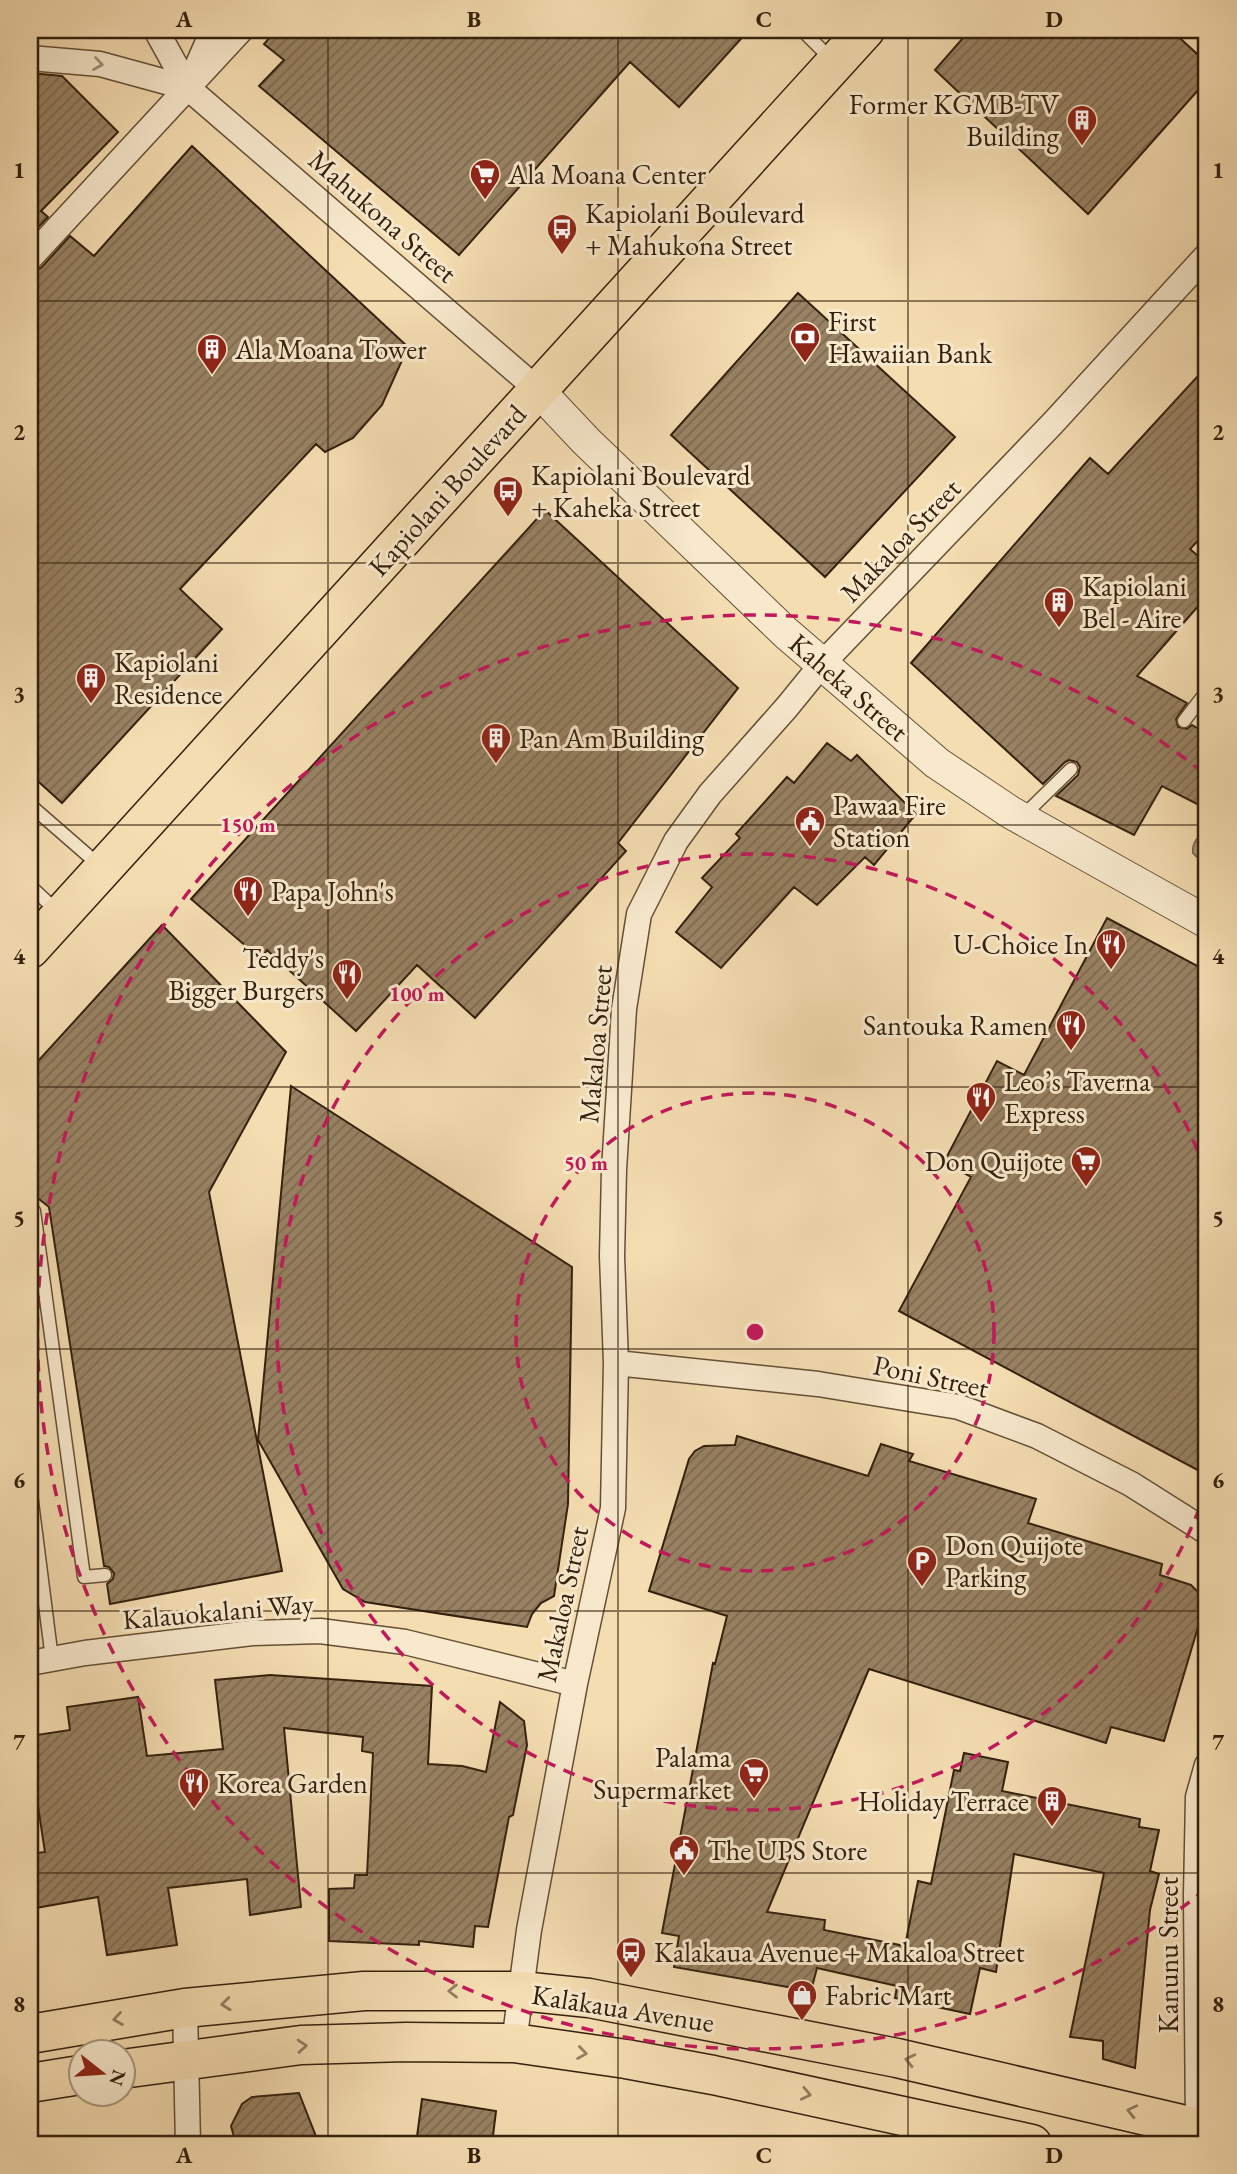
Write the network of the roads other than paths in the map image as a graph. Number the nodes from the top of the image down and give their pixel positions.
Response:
1 (156, 30) edge
2 (213, 30) edge
3 (241, 30) edge
4 (802, 30) edge
5 (865, 30) edge
6 (30, 58) edge
7 (835, 62) junction
8 (188, 88) junction
9 (1207, 255) edge
10 (30, 258) edge
11 (538, 390) junction
12 (822, 664) junction
13 (1207, 691) edge
14 (1184, 721) dead end
15 (1071, 769) dead end
16 (31, 802) edge
17 (1021, 818) junction
18 (102, 868) junction
19 (30, 886) edge
20 (61, 914) junction
21 (1207, 922) edge
22 (30, 950) edge
23 (30, 1207) edge
24 (616, 1363) junction
25 (30, 1486) edge
26 (1207, 1532) edge
27 (105, 1575) dead end
28 (41, 1661) edge
29 (575, 1684) junction
30 (1207, 1765) edge
31 (1202, 1896) edge
32 (1203, 1958) edge
33 (521, 1992) junction
34 (185, 2008) junction
35 (30, 2034) edge
36 (514, 2043) junction
37 (185, 2059) junction
38 (136, 2067) edge
39 (66, 2077) edge
40 (30, 2083) edge
41 (1199, 2134) edge
42 (188, 2144) edge
43 (1032, 2144) edge

1 - 8 street, Mahukona Street
2 - 8 street
3 - 8 street
4 - 7 lane
5 - 7 main road, Kapiolani Boulevard
6 -> 8 street, Mahukona Street
7 - 11 main road, Kapiolani Boulevard
8 - 10 street
8 - 11 street, Mahukona Street
9 - 12 street, Makaloa Street
11 - 12 street, Kaheka Street
11 - 18 main road, Kapiolani Boulevard
12 - 17 street, Kaheka Street
12 - 24 street, Makaloa Street
13 - 14 lane
15 - 17 lane
16 - 18 lane
17 - 21 street, Kaheka Street
18 - 20 main road, Kapiolani Boulevard
19 - 20 lane
20 - 22 main road, Kapiolani Boulevard
23 - 27 lane
24 - 26 street, Poni Street
24 - 29 street, Makaloa Street
25 - 28 lane
28 - 29 street, Kalauokalani Way
29 - 33 street, Makaloa Street
30 - 31 street, Kanunu Street
31 - 32 street, Kanunu Street
32 - 41 street, Kanunu Street
33 -> 34 main road, Kalākaua Avenue
33 - 36 street, Makaloa Street
41 -> 33 main road, Kalākaua Avenue
34 -> 35 main road, Kalākaua Avenue
34 - 37 street
37 -> 36 main road, Kalākaua Avenue
36 -> 43 main road, Kalākaua Avenue
37 - 38 main road, Kalākaua Avenue
37 - 42 street
39 - 40 main road

